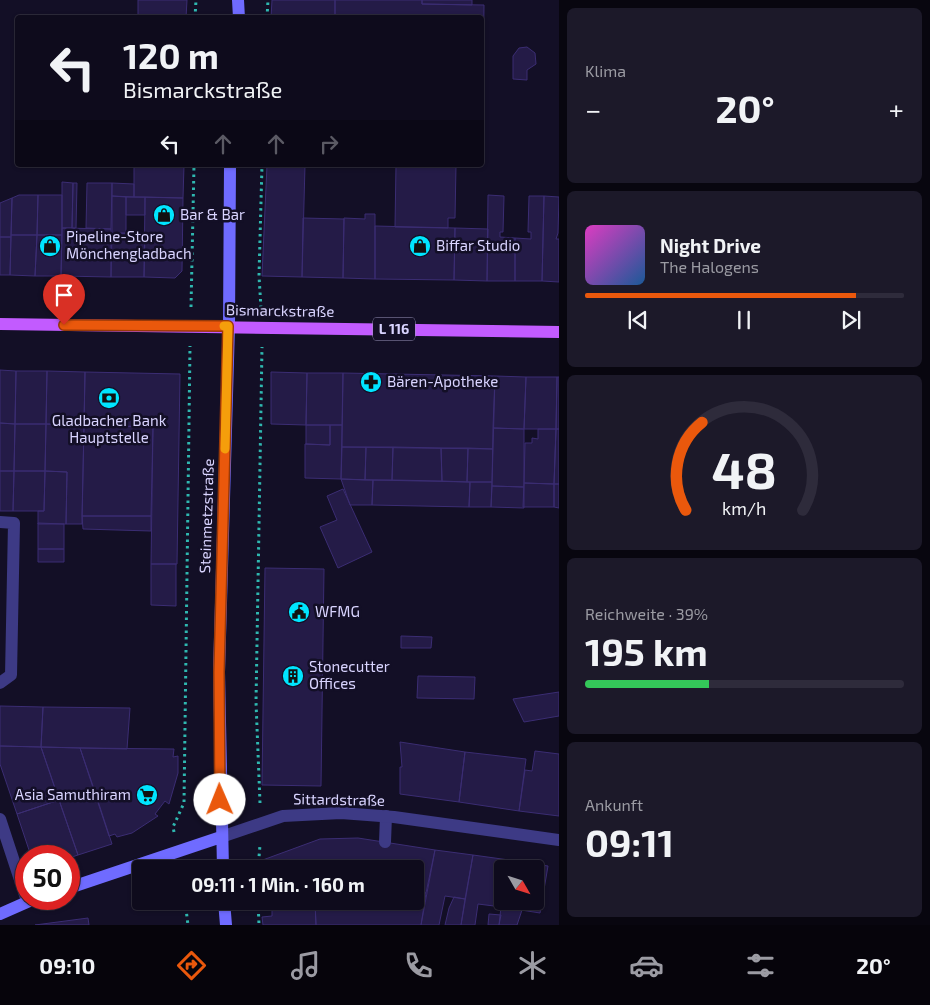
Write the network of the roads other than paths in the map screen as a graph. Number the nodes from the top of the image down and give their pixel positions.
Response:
1 (238, 0) edge
2 (239, 15) edge
3 (230, 167) edge
4 (0, 324) edge
5 (228, 326) junction
6 (559, 332) edge
7 (0, 522) edge
8 (0, 682) edge
9 (386, 816) junction
10 (0, 820) edge
11 (221, 837) junction
12 (559, 840) edge
13 (385, 842) dead end
14 (15, 860) edge
15 (222, 860) edge
16 (80, 885) edge
17 (15, 907) edge
18 (225, 910) edge
19 (0, 914) edge
20 (226, 925) edge

1 - 2 main road
3 - 5 main road, Steinmetzstraße
4 - 5 main road, Bismarckstraße / L 116
5 - 6 main road, Bismarckstraße / L 116
5 - 11 main road, Steinmetzstraße
7 - 8 street
9 - 11 street, Sittardstraße
9 - 12 street, Sittardstraße
9 - 13 street
10 - 14 street
11 - 15 main road, Steinmetzstraße
11 - 16 main road, Sittardstraße
17 - 19 main road
18 - 20 main road

